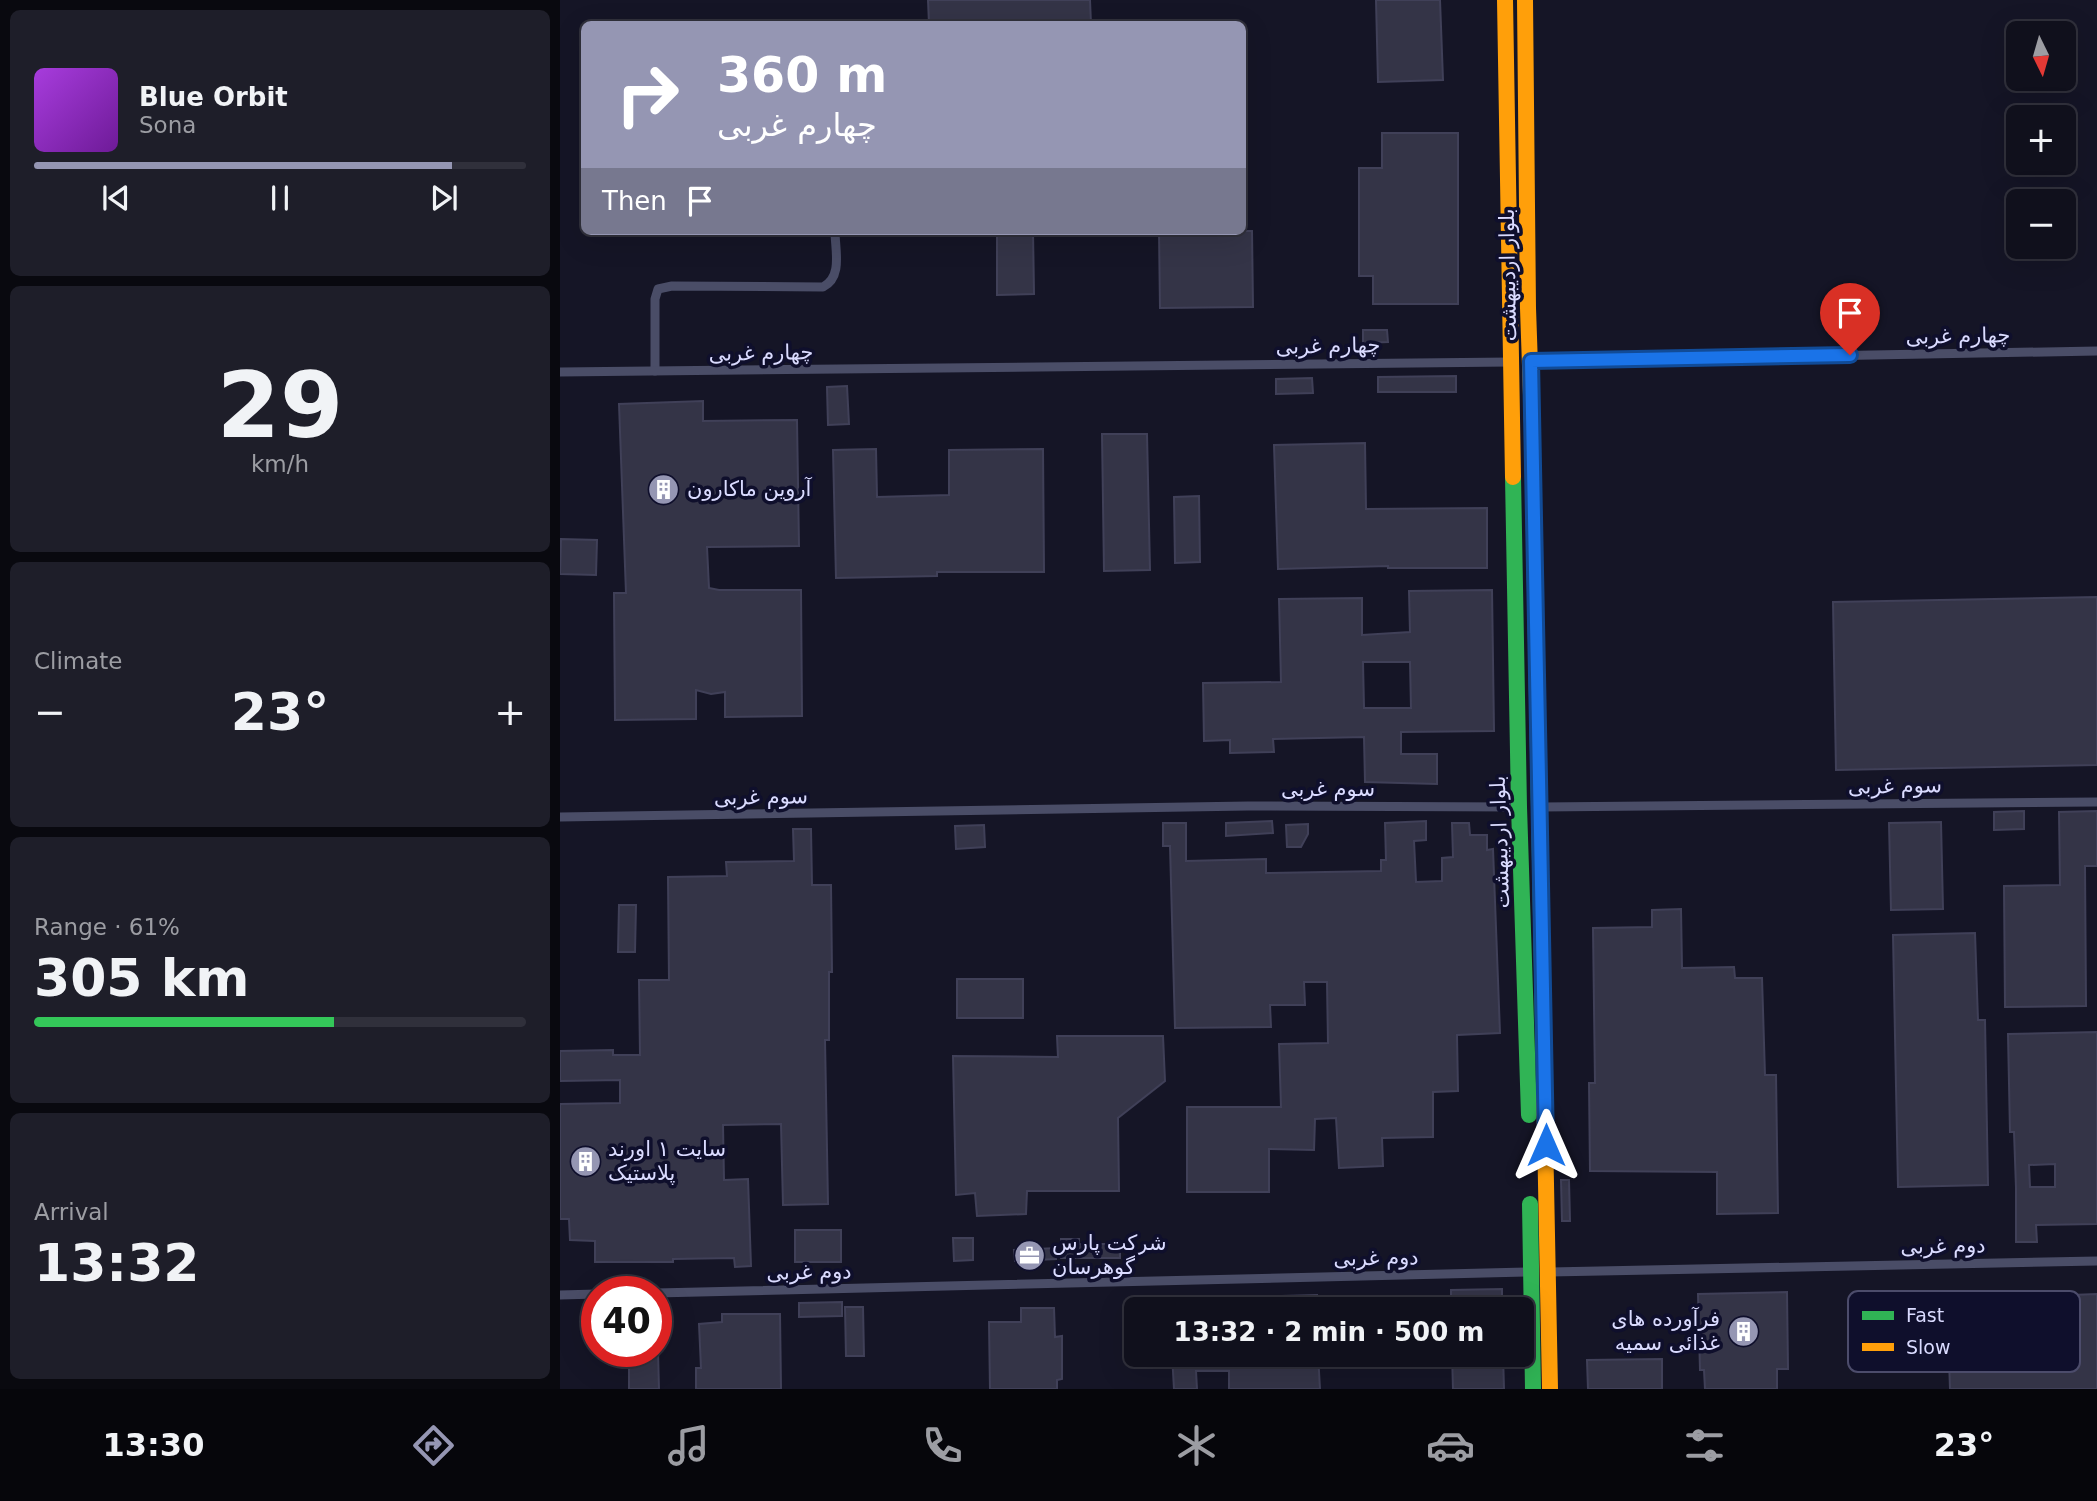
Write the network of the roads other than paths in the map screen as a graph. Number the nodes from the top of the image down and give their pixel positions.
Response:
1 (1505, 0) edge
2 (1525, 0) edge
3 (835, 235) edge
4 (2097, 351) edge
5 (1531, 361) junction
6 (1510, 362) junction
7 (655, 371) junction
8 (560, 372) edge
9 (2097, 802) edge
10 (1519, 807) junction
11 (1539, 807) junction
12 (560, 817) edge
13 (2097, 1261) edge
14 (1531, 1272) junction
15 (1549, 1272) junction
16 (672, 1293) edge
17 (581, 1294) edge
18 (560, 1295) edge
19 (1533, 1389) edge
20 (1550, 1389) edge

1 - 6 street, بلوار اردیبهشت
2 - 5 street, بلوار اردیبهشت
3 - 7 lane
4 - 5 lane, چهارم غربی
5 - 6 lane, چهارم غربی
5 - 11 street, بلوار اردیبهشت
6 - 7 lane, چهارم غربی
6 - 10 street, بلوار اردیبهشت
7 - 8 lane, چهارم غربی
9 - 11 lane, سوم غربی
10 - 11 lane, سوم غربی
10 - 12 lane, سوم غربی
10 - 14 street, بلوار اردیبهشت
11 - 15 street, بلوار اردیبهشت
13 - 15 lane, دوم غربی
14 - 15 lane, دوم غربی
14 - 16 lane, دوم غربی
14 - 19 street, بلوار اردیبهشت
15 - 20 street, بلوار اردیبهشت
17 - 18 lane

